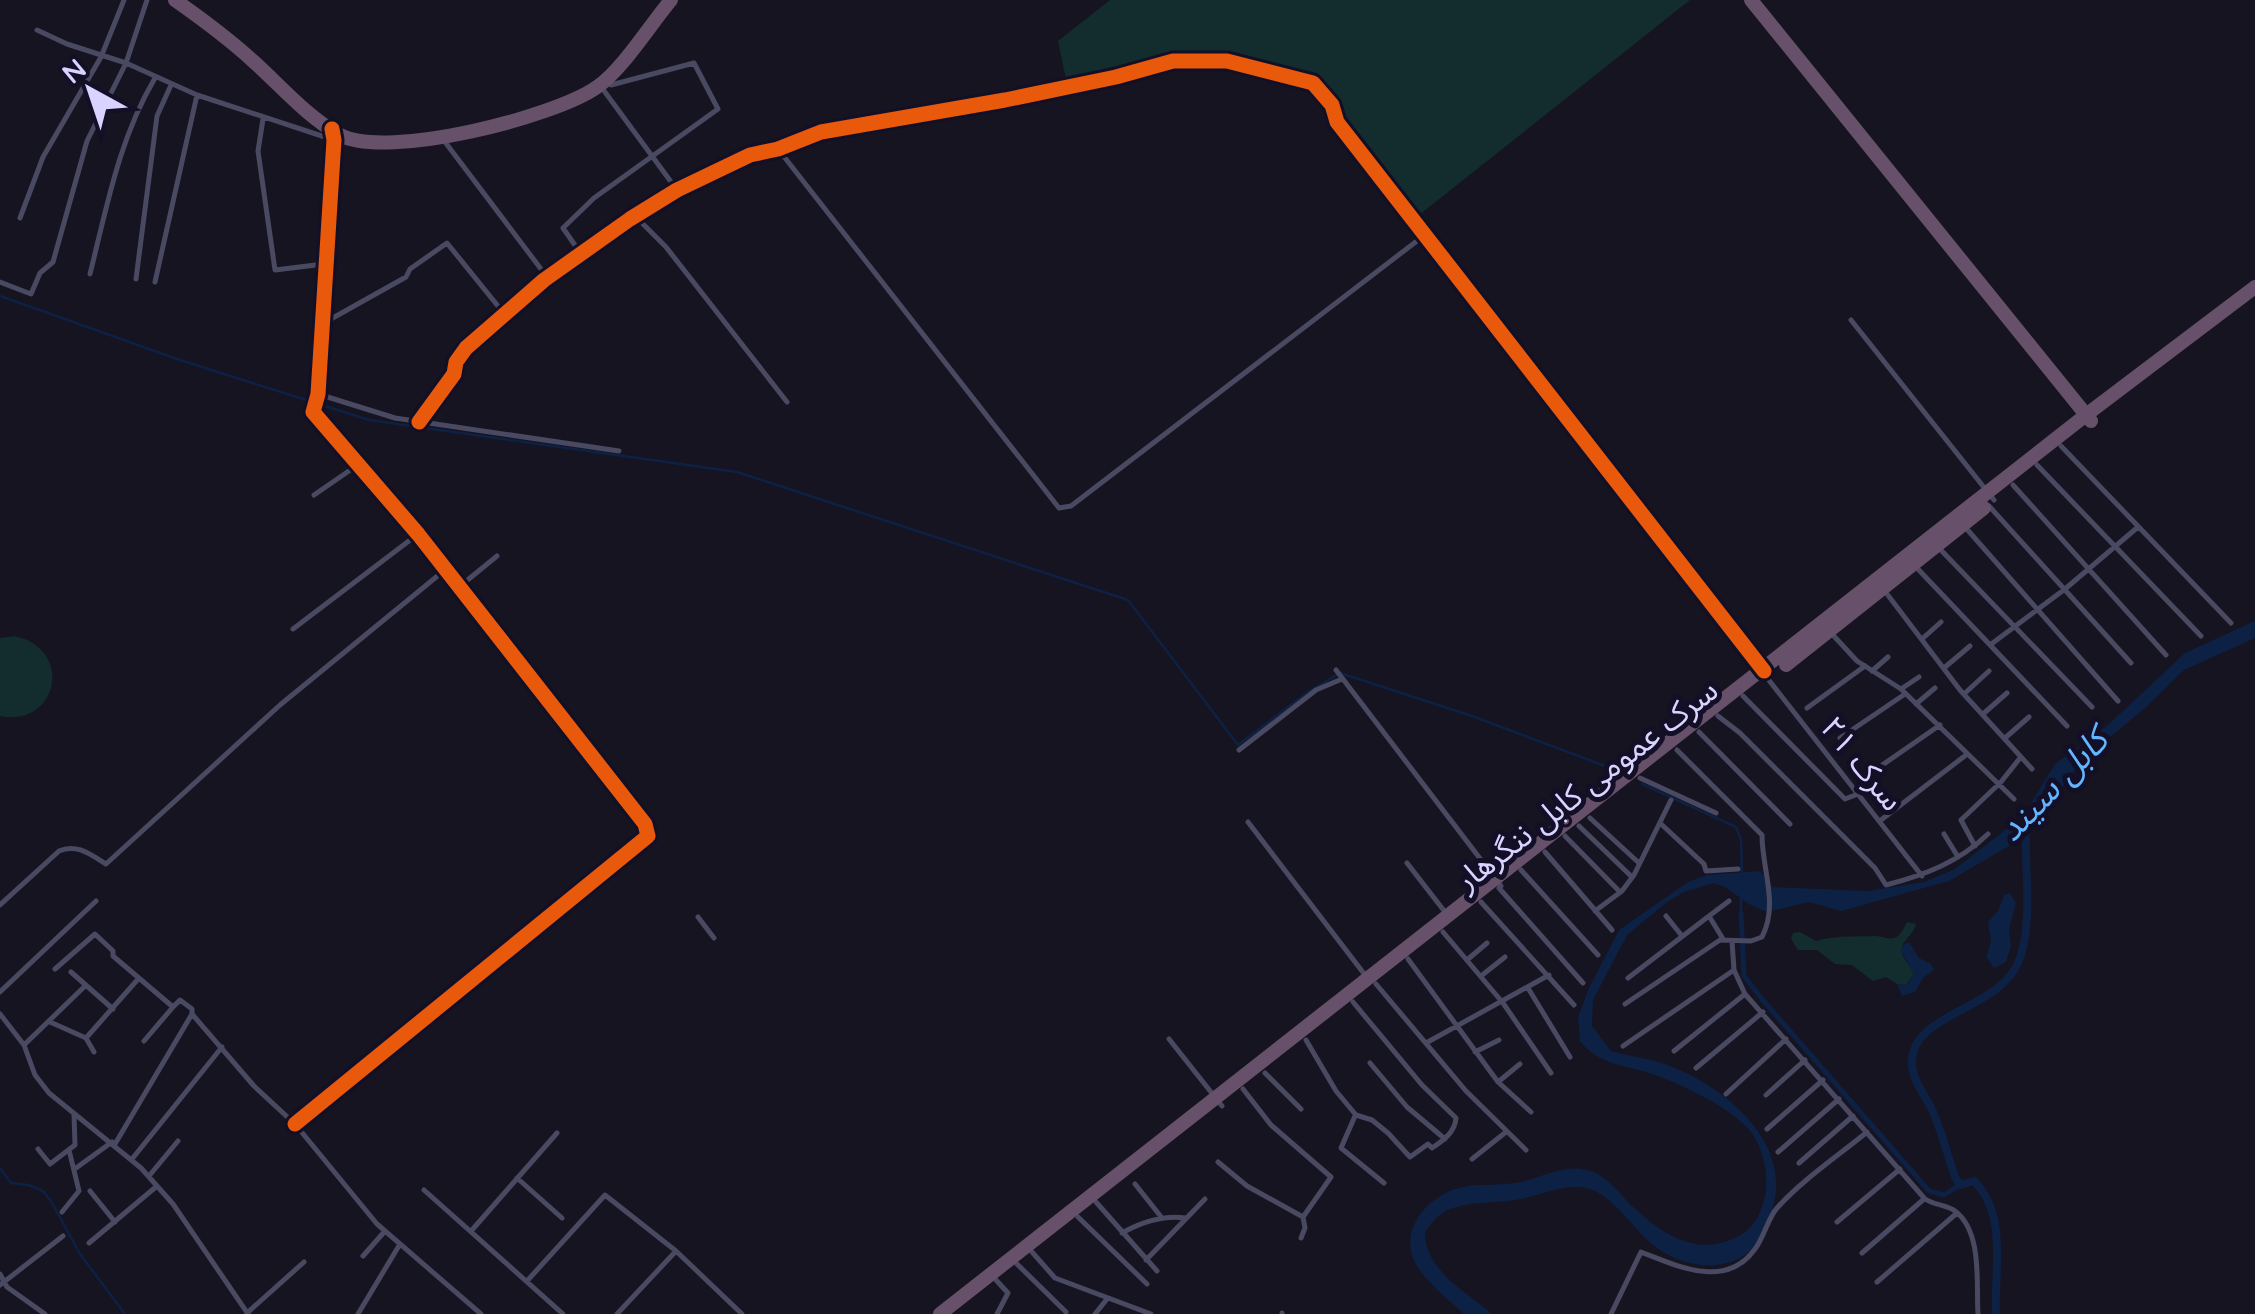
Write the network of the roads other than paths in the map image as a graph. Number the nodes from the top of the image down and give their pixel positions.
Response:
1 (124, 0) edge
2 (147, 0) edge
3 (175, 0) edge
4 (671, 0) edge
5 (1751, 0) edge
6 (38, 30) dead end
7 (102, 57) junction
8 (126, 62) junction
9 (155, 78) junction
10 (602, 84) junction
11 (171, 85) junction
12 (197, 95) junction
13 (263, 117) junction
14 (333, 135) junction
15 (440, 136) junction
16 (778, 149) junction
17 (650, 155) junction
18 (677, 190) junction
19 (635, 216) junction
20 (20, 218) dead end
21 (1426, 234) junction
22 (582, 254) junction
23 (324, 264) junction
24 (90, 274) dead end
25 (547, 278) junction
26 (136, 279) dead end
27 (0, 282) edge
28 (155, 282) dead end
29 (2255, 288) edge
30 (2255, 300) edge
31 (506, 316) junction
32 (1851, 320) dead end
33 (322, 324) junction
34 (318, 394) junction
35 (787, 402) dead end
36 (2089, 418) junction
37 (419, 422) junction
38 (2061, 446) junction
39 (618, 452) dead end
40 (359, 464) junction
41 (2036, 465) junction
42 (2013, 485) junction
43 (314, 495) dead end
44 (1990, 499) junction
45 (1963, 525) junction
46 (2138, 527) junction
47 (418, 534) junction
48 (1936, 546) junction
49 (2116, 547) junction
50 (497, 556) dead end
51 (1914, 564) junction
52 (446, 569) junction
53 (2089, 570) junction
54 (459, 587) junction
55 (2065, 589) junction
56 (1883, 590) junction
57 (2038, 610) junction
58 (1942, 622) dead end
59 (2231, 623) dead end
60 (2014, 627) junction
61 (293, 629) dead end
62 (1829, 631) junction
63 (2200, 636) dead end
64 (1922, 639) junction
65 (1990, 645) junction
66 (1970, 646) dead end
67 (2166, 655) dead end
68 (1888, 657) dead end
69 (2131, 663) dead end
70 (1944, 668) junction
71 (1869, 669) junction
72 (1336, 670) dead end
73 (1989, 671) dead end
74 (1767, 676) junction
75 (1918, 677) dead end
76 (1342, 679) junction
77 (1935, 688) dead end
78 (1903, 691) junction
79 (2007, 693) dead end
80 (1964, 694) junction
81 (1743, 696) junction
82 (2118, 702) dead end
83 (1916, 704) junction
84 (2092, 707) dead end
85 (1807, 708) dead end
86 (1984, 714) junction
87 (1718, 716) junction
88 (2028, 717) dead end
89 (1940, 725) junction
90 (2067, 726) dead end
91 (1699, 732) junction
92 (1840, 738) dead end
93 (2004, 739) junction
94 (1239, 750) dead end
95 (1676, 750) junction
96 (1966, 756) junction
97 (2020, 758) junction
98 (2032, 769) dead end
99 (1864, 777) dead end
100 (1640, 778) junction
101 (1998, 784) junction
102 (1858, 794) junction
103 (2014, 799) dead end
104 (1671, 800) dead end
105 (1716, 813) dead end
106 (1880, 820) junction
107 (1248, 822) dead end
108 (1584, 822) junction
109 (1660, 824) junction
110 (1790, 824) dead end
111 (1944, 834) dead end
112 (1988, 834) dead end
113 (1566, 836) junction
114 (1975, 846) junction
115 (1545, 852) junction
116 (1958, 857) junction
117 (1407, 863) dead end
118 (1640, 864) junction
119 (1738, 869) dead end
120 (1522, 870) junction
121 (1922, 876) junction
122 (1632, 877) junction
123 (1499, 885) junction
124 (1620, 892) junction
125 (96, 901) dead end
126 (1729, 901) dead end
127 (1481, 902) junction
128 (0, 905) edge
129 (1596, 912) junction
130 (698, 916) dead end
131 (1666, 916) dead end
132 (1709, 916) junction
133 (1446, 924) junction
134 (1612, 930) dead end
135 (1682, 936) junction
136 (714, 938) dead end
137 (1723, 939) junction
138 (1738, 941) junction
139 (1487, 943) dead end
140 (1598, 955) dead end
141 (1505, 957) dead end
142 (1408, 959) junction
143 (1467, 960) junction
144 (55, 969) dead end
145 (1734, 970) junction
146 (71, 972) dead end
147 (1548, 975) junction
148 (1481, 976) junction
149 (140, 978) junction
150 (1628, 978) dead end
151 (1372, 982) junction
152 (1583, 983) dead end
153 (85, 986) junction
154 (1528, 988) junction
155 (0, 992) edge
156 (1745, 994) junction
157 (1354, 1002) junction
158 (1503, 1002) junction
159 (1626, 1004) dead end
160 (1574, 1005) dead end
161 (173, 1007) junction
162 (114, 1010) junction
163 (1763, 1012) junction
164 (0, 1014) edge
165 (192, 1014) junction
166 (50, 1022) junction
167 (1458, 1028) junction
168 (86, 1038) junction
169 (1787, 1038) junction
170 (1169, 1039) dead end
171 (1306, 1040) junction
172 (1498, 1040) dead end
173 (144, 1042) dead end
174 (1426, 1043) junction
175 (24, 1045) junction
176 (1622, 1046) dead end
177 (222, 1047) junction
178 (1674, 1051) dead end
179 (94, 1052) dead end
180 (1475, 1052) junction
181 (1570, 1057) dead end
182 (1805, 1060) junction
183 (1370, 1063) dead end
184 (1520, 1064) dead end
185 (1696, 1068) dead end
186 (1551, 1072) dead end
187 (1264, 1073) junction
188 (1822, 1080) junction
189 (1498, 1082) junction
190 (1243, 1090) junction
191 (1726, 1094) dead end
192 (1766, 1095) dead end
193 (1839, 1099) junction
194 (1220, 1102) junction
195 (1302, 1109) dead end
196 (1531, 1112) dead end
197 (74, 1115) junction
198 (1356, 1115) junction
199 (1853, 1116) junction
200 (295, 1124) junction
201 (1768, 1129) dead end
202 (1506, 1132) junction
203 (1867, 1132) junction
204 (557, 1133) dead end
205 (1445, 1139) junction
206 (178, 1141) dead end
207 (113, 1143) junction
208 (38, 1149) dead end
209 (69, 1150) junction
210 (1526, 1150) dead end
211 (1778, 1152) dead end
212 (1472, 1158) dead end
213 (132, 1160) junction
214 (1218, 1162) dead end
215 (1800, 1163) dead end
216 (76, 1168) junction
217 (1900, 1169) junction
218 (149, 1176) junction
219 (517, 1178) junction
220 (1384, 1183) dead end
221 (1135, 1184) dead end
222 (157, 1186) junction
223 (424, 1190) dead end
224 (90, 1191) dead end
225 (1206, 1199) dead end
226 (1925, 1199) junction
227 (1096, 1202) junction
228 (62, 1212) dead end
229 (1957, 1213) junction
230 (1078, 1217) junction
231 (1303, 1217) junction
232 (562, 1218) dead end
233 (1162, 1218) junction
234 (1185, 1218) junction
235 (115, 1222) junction
236 (1837, 1222) dead end
237 (472, 1230) junction
238 (385, 1231) junction
239 (1122, 1233) junction
240 (64, 1236) dead end
241 (1301, 1238) dead end
242 (89, 1244) dead end
243 (400, 1244) junction
244 (676, 1251) junction
245 (1032, 1252) junction
246 (1862, 1253) dead end
247 (363, 1256) dead end
248 (1146, 1260) junction
249 (304, 1262) dead end
250 (1016, 1264) junction
251 (1157, 1271) dead end
252 (0, 1274) edge
253 (996, 1280) junction
254 (526, 1281) junction
255 (1877, 1282) dead end
256 (2, 1283) edge
257 (1147, 1284) dead end
258 (1108, 1299) junction
259 (1066, 1312) edge
260 (45, 1314) edge
261 (247, 1314) edge
262 (358, 1314) edge
263 (480, 1314) edge
264 (564, 1314) edge
265 (617, 1314) edge
266 (742, 1314) edge
267 (940, 1314) edge
268 (953, 1314) edge
269 (997, 1314) edge
270 (1095, 1314) edge
271 (1151, 1314) edge
272 (1611, 1314) edge
273 (1978, 1314) edge

1 - 7 street
2 - 8 street
3 - 14 highway
4 - 10 highway
5 - 36 highway
6 - 7 street
7 - 8 street
7 - 20 street
8 - 9 street
8 - 27 street
9 - 11 street
9 - 24 street
10 - 15 highway
10 - 17 street
10 - 17 street
11 - 12 street
11 - 26 street
12 - 13 street
12 - 28 street
13 - 14 street
13 - 23 street
14 - 15 highway
14 - 23 street
15 - 25 street
16 - 18 street, سرک ۲۱
16 - 21 street, سرک ۲۱
16 - 21 street
17 - 18 street
17 - 22 street
18 - 19 street, سرک ۲۱
19 - 22 street, سرک ۲۱
19 - 35 street
21 - 74 street, سرک ۲۱
22 - 25 street, سرک ۲۱
23 - 33 street
25 - 31 street, سرک ۲۱
29 - 36 highway
30 - 36 highway, سرک عمومی کابل ننگرهار
31 - 33 street
31 - 37 street, سرک ۲۱
32 - 44 street
33 - 34 street
34 - 37 street
34 - 40 street
36 - 38 highway, سرک عمومی کابل ننگرهار
36 - 44 highway, سرک عمومی کابل ننگرهار
37 - 39 street
38 - 41 highway, سرک عمومی کابل ننگرهار
38 - 46 street
40 - 43 street
40 - 47 street
41 - 42 highway, سرک عمومی کابل ننگرهار
41 - 49 street
42 - 44 highway, سرک عمومی کابل ننگرهار
42 - 53 street
44 - 45 highway, سرک عمومی کابل ننگرهار
44 - 55 street
44 - 74 highway, سرک عمومی کابل ننگرهار
45 - 48 highway, سرک عمومی کابل ننگرهار
45 - 57 street
46 - 49 street
46 - 59 street
47 - 52 street
47 - 61 street
48 - 51 highway, سرک عمومی کابل ننگرهار
48 - 60 street
49 - 53 street
49 - 63 street
50 - 54 street
51 - 56 highway, سرک عمومی کابل ننگرهار
51 - 65 street
52 - 54 street
52 - 128 street
53 - 55 street
53 - 67 street
54 - 200 street
55 - 57 street
55 - 69 street
56 - 62 highway, سرک عمومی کابل ننگرهار
56 - 64 street
57 - 60 street
57 - 82 street
58 - 64 street
60 - 65 street
60 - 84 street
62 - 71 street
62 - 74 highway, سرک عمومی کابل ننگرهار
64 - 70 street
65 - 90 street
66 - 70 street
68 - 71 street
70 - 80 street
71 - 78 street
71 - 85 street
72 - 76 street
73 - 80 street
74 - 81 highway, سرک عمومی کابل ننگرهار
74 - 102 street, سرک ۲۱
74 - 123 highway, سرک عمومی کابل ننگرهار
75 - 78 street
76 - 94 street
76 - 123 street
77 - 83 street
78 - 83 street
78 - 92 street
79 - 86 street
80 - 86 street
81 - 87 highway, سرک عمومی کابل ننگرهار
81 - 102 street
83 - 89 street
86 - 93 street
87 - 91 highway, سرک عمومی کابل ننگرهار
87 - 121 street
88 - 93 street
89 - 96 street
89 - 99 street
91 - 95 highway, سرک عمومی کابل ننگرهار
91 - 110 street
93 - 97 street
95 - 100 highway, سرک عمومی کابل ننگرهار
95 - 138 street
96 - 101 street
96 - 106 street
97 - 98 street
97 - 101 street
100 - 105 street
100 - 108 highway, سرک عمومی کابل ننگرهار
101 - 103 street
101 - 114 street
102 - 106 street, سرک ۲۱
104 - 109 street
106 - 121 street, سرک ۲۱
107 - 151 street
108 - 113 highway, سرک عمومی کابل ننگرهار
108 - 118 street
108 - 122 street
109 - 118 street
109 - 119 street
111 - 116 street
112 - 114 street
113 - 115 highway, سرک عمومی کابل ننگرهار
113 - 124 street
114 - 116 street
115 - 120 highway, سرک عمومی کابل ننگرهار
115 - 129 street
116 - 121 street
117 - 133 street
118 - 122 street
120 - 123 highway, سرک عمومی کابل ننگرهار
120 - 140 street
122 - 124 street
123 - 127 highway, سرک عمومی کابل ننگرهار
123 - 133 highway, سرک عمومی کابل ننگرهار
123 - 152 street
124 - 129 street
125 - 155 street
126 - 132 street
127 - 133 highway, سرک عمومی کابل ننگرهار
127 - 147 street
129 - 134 street
130 - 136 street
131 - 135 street
132 - 135 street
132 - 137 street
133 - 142 highway, سرک عمومی کابل ننگرهار
133 - 143 street
133 - 151 highway, سرک عمومی کابل ننگرهار
135 - 150 street
137 - 138 street
137 - 159 street
138 - 145 street
139 - 143 street
141 - 148 street
142 - 151 highway, سرک عمومی کابل ننگرهار
142 - 167 street
143 - 148 street
144 - 149 street
145 - 156 street
145 - 176 street
146 - 153 street
147 - 154 street
147 - 160 street
148 - 158 street
149 - 161 street
149 - 162 street
151 - 157 highway, سرک عمومی کابل ننگرهار
151 - 174 street
151 - 194 highway, سرک عمومی کابل ننگرهار
153 - 162 street
153 - 166 street
154 - 158 street
154 - 181 street
156 - 163 street
156 - 178 street
157 - 171 highway, سرک عمومی کابل ننگرهار
157 - 205 street
158 - 167 street
158 - 186 street
161 - 165 street
161 - 173 street
162 - 168 street
163 - 169 street
163 - 185 street
164 - 175 street
165 - 177 street
165 - 207 street
166 - 168 street
166 - 175 street
167 - 174 street
167 - 180 street
168 - 179 street
169 - 182 street
169 - 191 street
170 - 194 street
171 - 187 highway, سرک عمومی کابل ننگرهار
171 - 198 street
172 - 180 street
174 - 202 street
175 - 197 street
177 - 200 street
177 - 213 street
180 - 189 street
182 - 188 street
182 - 192 street
183 - 205 street
184 - 189 street
187 - 190 highway, سرک عمومی کابل ننگرهار
187 - 195 street
188 - 193 street
188 - 201 street
189 - 196 street
190 - 194 highway, سرک عمومی کابل ننگرهار
190 - 231 street
193 - 199 street
193 - 211 street
194 - 227 highway, سرک عمومی کابل ننگرهار
194 - 267 highway, سرک عمومی کابل ننگرهار
197 - 207 street
197 - 209 street
198 - 205 street
198 - 220 street
199 - 203 street
199 - 215 street
200 - 238 street
202 - 210 street
202 - 212 street
203 - 217 street
203 - 272 street
204 - 219 street
206 - 218 street
207 - 213 street
207 - 216 street
208 - 209 street
209 - 216 street
213 - 218 street
214 - 231 street
216 - 228 street
217 - 226 street
217 - 236 street
218 - 222 street
219 - 232 street
219 - 237 street
221 - 233 street
222 - 235 street
222 - 261 street
223 - 237 street
224 - 235 street
225 - 234 street
226 - 229 street
226 - 246 street
227 - 230 highway, سرک عمومی کابل ننگرهار
227 - 239 street
229 - 255 street
229 - 273 street
230 - 245 highway, سرک عمومی کابل ننگرهار
230 - 257 street
231 - 241 street
233 - 234 street
233 - 239 street
234 - 248 street
235 - 242 street
237 - 254 street
238 - 243 street
238 - 247 street
239 - 248 street
240 - 256 street
243 - 262 street
243 - 263 street
244 - 254 street
244 - 265 street
244 - 266 street
245 - 250 highway, سرک عمومی کابل ننگرهار
245 - 258 street
248 - 251 street
249 - 261 street
250 - 253 highway, سرک عمومی کابل ننگرهار
250 - 259 street
252 - 256 street
253 - 268 highway, سرک عمومی کابل ننگرهار
253 - 269 street
254 - 264 street
256 - 260 street
258 - 270 street
258 - 271 street

